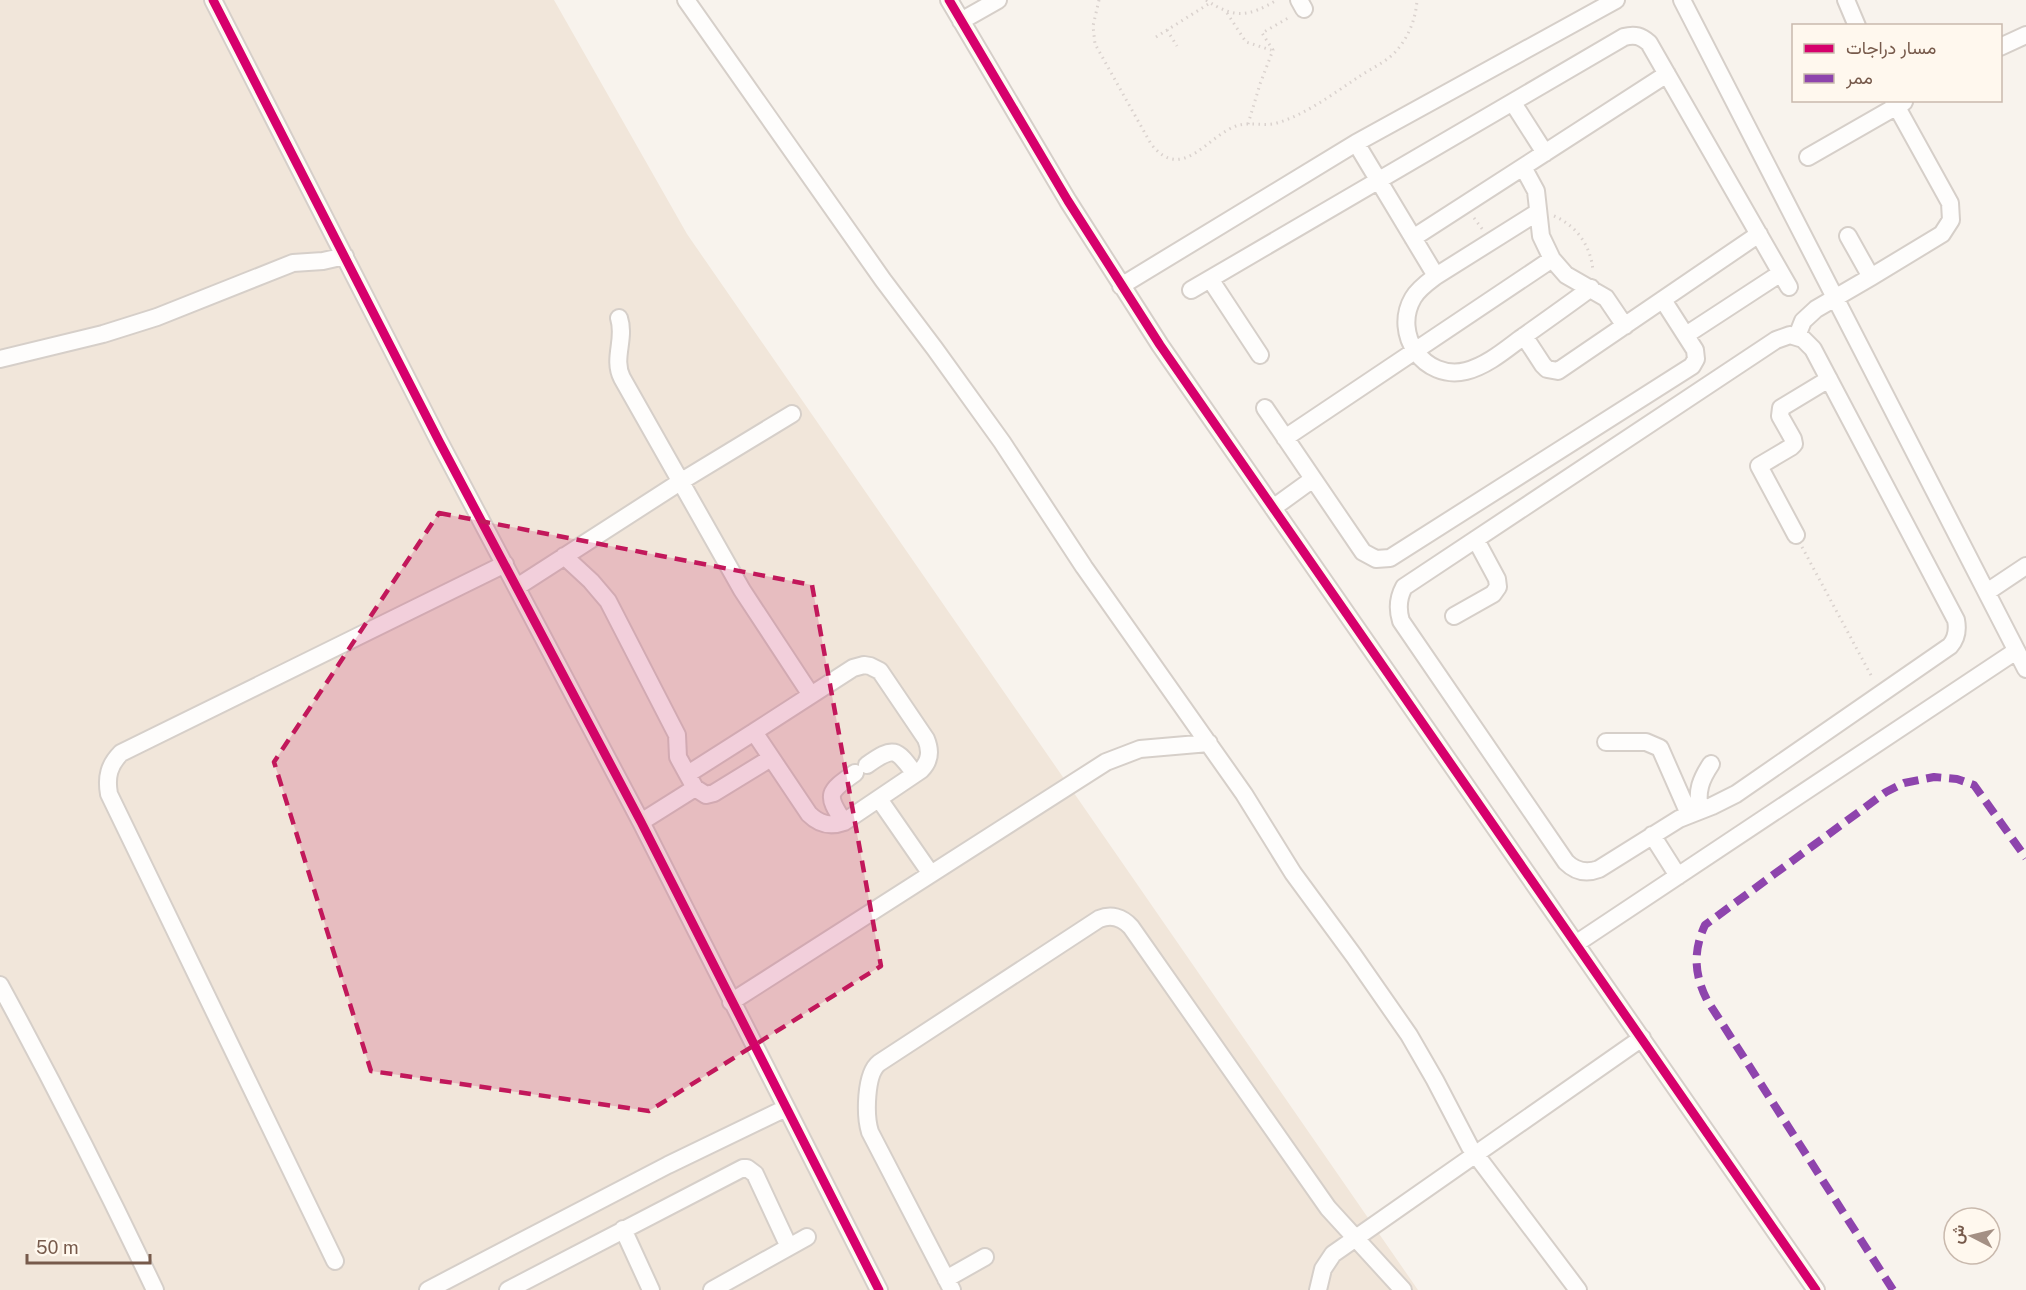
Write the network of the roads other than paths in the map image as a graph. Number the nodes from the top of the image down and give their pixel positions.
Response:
1 (213, 0) edge
2 (686, 0) edge
3 (949, 0) edge
4 (998, 0) edge
5 (1616, 0) edge
6 (1682, 0) edge
7 (1846, 0) edge
8 (961, 21) junction
9 (1856, 24) edge
10 (2026, 34) edge
11 (2002, 46) edge
12 (1667, 74) junction
13 (1898, 102) edge
14 (1513, 103) junction
15 (1356, 143) junction
16 (1545, 153) junction
17 (1809, 157) dead end
18 (1523, 167) junction
19 (1379, 182) junction
20 (1544, 214) junction
21 (1759, 234) junction
22 (1848, 236) dead end
23 (1413, 238) junction
24 (345, 256) junction
25 (1552, 259) junction
26 (1436, 276) junction
27 (1871, 278) junction
28 (1210, 279) junction
29 (1592, 282) junction
30 (1121, 286) junction
31 (1191, 290) dead end
32 (1834, 298) junction
33 (1663, 300) junction
34 (619, 318) dead end
35 (1625, 326) junction
36 (1686, 335) junction
37 (1524, 336) junction
38 (1797, 336) junction
39 (1414, 351) junction
40 (1260, 355) dead end
41 (0, 359) edge
42 (1829, 379) junction
43 (1265, 408) dead end
44 (792, 414) dead end
45 (1286, 438) junction
46 (1313, 479) junction
47 (680, 482) junction
48 (1273, 508) junction
49 (1796, 535) road end
50 (1476, 540) junction
51 (564, 556) junction
52 (505, 564) junction
53 (2026, 566) edge
54 (517, 587) junction
55 (1987, 592) junction
56 (1454, 616) dead end
57 (2016, 651) junction
58 (2026, 669) edge
59 (811, 695) junction
60 (754, 732) junction
61 (1606, 742) dead end
62 (1209, 743) junction
63 (771, 758) junction
64 (1711, 764) dead end
65 (915, 774) junction
66 (692, 781) junction
67 (879, 799) junction
68 (1695, 812) junction
69 (641, 822) junction
70 (844, 822) junction
71 (1652, 835) junction
72 (931, 874) junction
73 (1678, 876) junction
74 (1577, 943) junction
75 (0, 986) edge
76 (731, 1002) junction
77 (1642, 1038) junction
78 (786, 1108) junction
79 (1476, 1155) junction
80 (623, 1229) junction
81 (807, 1237) dead end
82 (1356, 1240) junction
83 (789, 1247) junction
84 (985, 1257) dead end
85 (335, 1261) dead end
86 (949, 1284) edge
87 (154, 1290) edge
88 (428, 1290) edge
89 (508, 1290) edge
90 (651, 1290) edge
91 (712, 1290) edge
92 (879, 1290) edge
93 (1318, 1290) edge
94 (1403, 1290) edge
95 (1578, 1290) edge
96 (1816, 1290) edge

1 - 24 street
2 - 62 street
3 - 8 street
4 - 8 street
5 - 15 street
6 - 32 street
7 - 9 street
8 - 30 street
10 - 11 street
12 - 14 street
12 - 16 street
12 - 21 street
13 - 17 street
13 - 27 street
14 - 16 street
14 - 19 street
15 - 19 street
15 - 30 street
16 - 18 street
18 - 20 street
18 - 23 street
19 - 23 street
19 - 28 street
20 - 25 street
20 - 26 street
21 - 33 street
21 - 36 street
22 - 27 street
23 - 26 street
24 - 41 street
24 - 52 street
25 - 29 street
25 - 39 street
26 - 39 street
27 - 32 street
28 - 31 street
28 - 40 street
29 - 35 street
29 - 37 street
30 - 48 street
32 - 38 street
32 - 55 street
33 - 35 street
33 - 36 street
34 - 47 street
35 - 37 street
36 - 46 street
37 - 39 street
38 - 42 street
38 - 50 street
39 - 45 street
42 - 49 street
42 - 68 street
43 - 45 street
44 - 47 street
45 - 46 street
46 - 48 street
47 - 51 street
47 - 59 street
48 - 74 street
50 - 56 street
50 - 71 street
51 - 54 street
51 - 66 street
52 - 54 street
52 - 85 street
53 - 55 street
54 - 69 street
55 - 57 street
57 - 58 street
57 - 73 street
59 - 60 street
59 - 65 street
60 - 63 street
60 - 66 street
61 - 68 street
62 - 72 street
62 - 79 street
63 - 66 street
63 - 70 street
64 - 68 street
65 - 67 street
65 - 70 street
66 - 69 street
67 - 70 street
67 - 72 street
68 - 71 street
69 - 76 street
71 - 73 street
72 - 76 street
73 - 74 street
74 - 77 street
75 - 87 street
76 - 78 street
77 - 79 street
77 - 96 street
78 - 88 street
78 - 92 street
79 - 82 street
79 - 95 street
80 - 83 street
80 - 89 street
80 - 90 street
81 - 83 street
82 - 86 street
82 - 93 street
82 - 94 street
83 - 91 street
84 - 86 street

